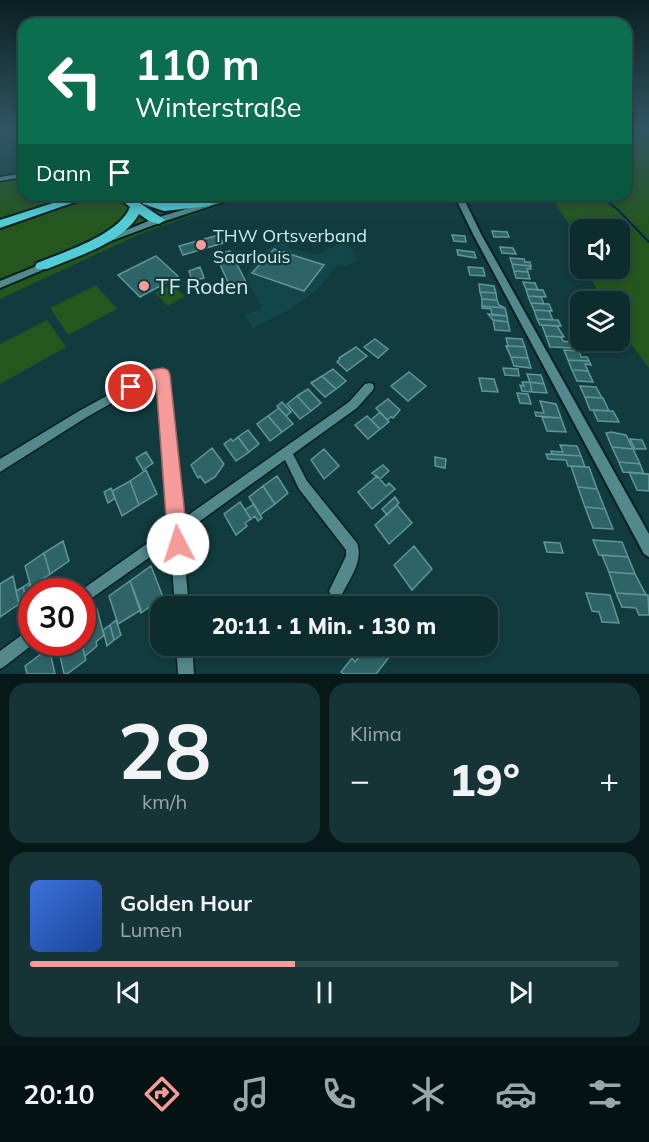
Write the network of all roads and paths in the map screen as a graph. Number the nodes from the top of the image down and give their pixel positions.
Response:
1 (18, 176) edge
2 (0, 179) edge
3 (43, 201) edge
4 (57, 201) edge
5 (69, 201) edge
6 (140, 201) edge
7 (142, 201) edge
8 (144, 201) edge
9 (217, 201) edge
10 (461, 201) edge
11 (209, 203) junction
12 (23, 215) junction
13 (0, 218) edge
14 (159, 220) junction
15 (0, 224) edge
16 (42, 266) junction
17 (0, 285) edge
18 (369, 387) dead end
19 (287, 453) junction
20 (0, 466) edge
21 (176, 530) junction
22 (649, 549) edge
23 (96, 588) edge
24 (336, 591) dead end
25 (181, 596) edge
26 (18, 647) edge
27 (185, 656) edge
28 (0, 661) edge
29 (186, 674) edge

1 - 2 street
3 - 13 highway
4 - 12 highway
5 - 12 highway
6 - 16 highway
7 - 14 highway
8 - 11 highway
9 - 11 street
10 - 22 street
11 - 14 street
12 - 15 highway
14 - 16 street
16 - 17 street
18 - 19 street
19 - 21 street
19 - 24 street
20 - 21 street
21 - 23 street
21 - 25 street
26 - 28 street
27 - 29 street

